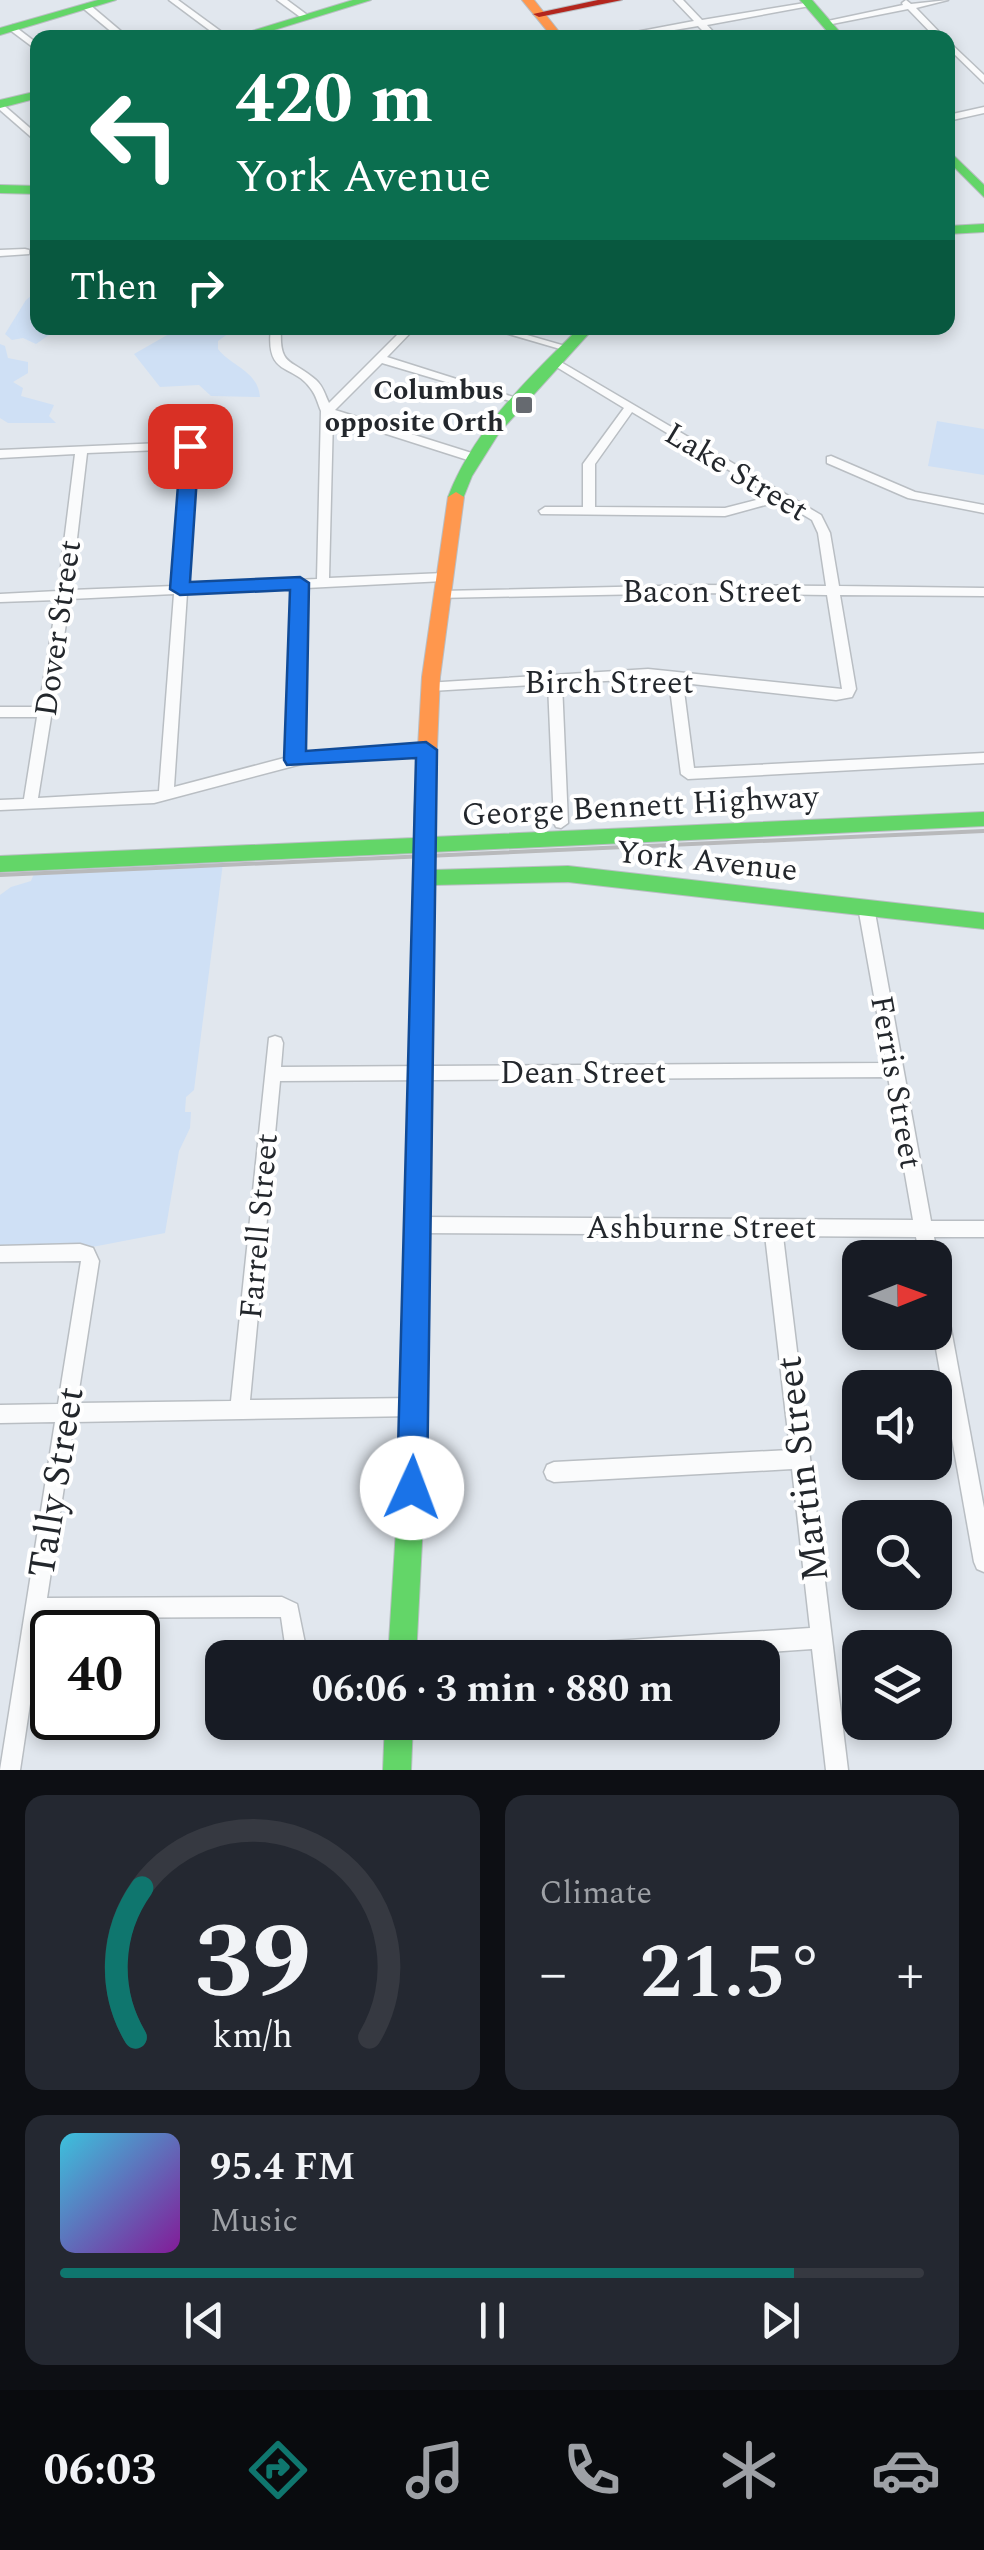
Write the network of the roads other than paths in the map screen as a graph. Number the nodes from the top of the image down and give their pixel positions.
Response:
1 (110, 0) edge
2 (173, 0) edge
3 (281, 0) edge
4 (365, 0) edge
5 (616, 0) edge
6 (678, 0) edge
7 (944, 0) edge
8 (808, 3) edge
9 (907, 3) edge
10 (87, 7) junction
11 (533, 7) edge
12 (306, 17) junction
13 (702, 23) junction
14 (6, 30) edge
15 (115, 30) edge
16 (215, 30) edge
17 (261, 30) edge
18 (552, 30) edge
19 (658, 30) edge
20 (708, 30) edge
21 (834, 30) edge
22 (933, 30) edge
23 (30, 44) edge
24 (955, 51) edge
25 (984, 80) edge
26 (30, 96) edge
27 (0, 105) edge
28 (984, 110) edge
29 (955, 116) edge
30 (30, 133) edge
31 (955, 163) edge
32 (0, 190) edge
33 (30, 190) edge
34 (984, 193) edge
35 (984, 228) edge
36 (955, 230) edge
37 (25, 252) dead end
38 (0, 253) edge
39 (275, 335) edge
40 (403, 335) edge
41 (510, 335) edge
42 (580, 335) edge
43 (560, 354) junction
44 (381, 359) junction
45 (518, 400) junction
46 (631, 406) junction
47 (327, 411) junction
48 (193, 414) dead end
49 (190, 446) junction
50 (81, 451) junction
51 (0, 454) edge
52 (474, 458) junction
53 (830, 460) dead end
54 (783, 496) junction
55 (984, 509) edge
56 (545, 512) dead end
57 (589, 512) junction
58 (323, 582) junction
59 (300, 583) junction
60 (443, 586) junction
61 (180, 589) junction
62 (832, 591) junction
63 (984, 592) edge
64 (64, 595) junction
65 (0, 598) edge
66 (674, 676) junction
67 (554, 680) junction
68 (431, 686) junction
69 (846, 694) joint
70 (0, 712) edge
71 (44, 712) junction
72 (426, 750) junction
73 (984, 758) edge
74 (295, 760) junction
75 (166, 795) junction
76 (30, 804) junction
77 (0, 805) edge
78 (984, 819) edge
79 (560, 822) dead end
80 (425, 847) junction
81 (0, 864) edge
82 (423, 878) junction
83 (866, 907) junction
84 (984, 920) edge
85 (274, 1042) dead end
86 (895, 1070) junction
87 (272, 1074) junction
88 (421, 1074) junction
89 (418, 1225) junction
90 (773, 1227) junction
91 (924, 1228) junction
92 (984, 1229) edge
93 (926, 1240) edge
94 (0, 1254) edge
95 (946, 1350) edge
96 (414, 1407) junction
97 (240, 1409) junction
98 (66, 1413) junction
99 (0, 1414) edge
100 (800, 1459) junction
101 (554, 1472) dead end
102 (984, 1562) edge
103 (36, 1608) junction
104 (822, 1638) junction
105 (296, 1640) edge
106 (403, 1640) edge
107 (780, 1641) edge
108 (398, 1740) edge
109 (9, 1770) edge
110 (396, 1770) edge
111 (837, 1770) edge

1 - 10 street
2 - 16 street
3 - 12 street
4 - 12 street
5 - 11 street
6 - 13 street
7 - 9 street
8 - 13 street
8 - 21 street
9 - 21 street
9 - 22 street
10 - 14 street
10 - 15 street
11 - 18 street
12 - 17 street
13 - 19 street
13 - 20 street
14 - 23 street
24 - 25 street
26 - 27 street
27 - 30 street
28 - 29 street
31 - 34 street
32 - 33 street
35 - 36 street
37 - 38 street
39 - 47 street
40 - 44 street
41 - 43 street, Lake Street
42 - 43 street
43 - 45 street
43 - 46 street, Lake Street
44 - 45 street
44 - 47 street
45 - 52 street
46 - 54 street, Lake Street
46 - 57 street
47 - 52 street
47 - 58 street
48 - 49 street
49 - 50 street
49 - 61 street
50 - 51 street
50 - 64 street, Dover Street
52 - 60 street
53 - 55 street
54 - 57 street
54 - 62 street, Lake Street
56 - 57 street
58 - 59 street, Bacon Street
58 - 60 street, Bacon Street
59 - 61 street, Bacon Street
59 - 74 street
60 - 62 street, Bacon Street
60 - 68 street
61 - 64 street, Bacon Street
61 - 75 street
62 - 63 street, Bacon Street
62 - 69 street, Lake Street
64 - 65 street, Bacon Street
64 - 71 street, Dover Street
66 - 67 street, Birch Street
66 - 69 street, Birch Street
66 - 73 street
67 - 68 street, Birch Street
67 - 79 street
68 - 72 street
70 - 71 street
71 - 76 street, Dover Street
72 - 74 street
72 - 80 street
74 - 75 street
75 - 76 street
76 - 77 street
78 - 80 street, George Bennett Highway
80 - 81 street, George Bennett Highway
80 - 82 street
82 - 83 street, York Avenue
82 - 88 street
83 - 84 street, York Avenue
83 - 86 street, Ferris Street
85 - 87 street, Farrell Street
86 - 88 street, Dean Street
86 - 91 street, Ferris Street
87 - 88 street, Dean Street
87 - 97 street, Farrell Street
88 - 89 street
89 - 90 street, Ashburne Street
89 - 96 street
90 - 91 street, Ashburne Street
90 - 100 street, Martin Street
91 - 92 street, Ashburne Street
91 - 93 street, Ferris Street
94 - 98 street, Tally Street
95 - 102 street
96 - 97 street
96 - 106 street
97 - 98 street
98 - 99 street
98 - 103 street, Tally Street
100 - 101 street
100 - 104 street, Martin Street
103 - 105 street
103 - 109 street, Tally Street
104 - 107 street
104 - 111 street, Martin Street
108 - 110 street

